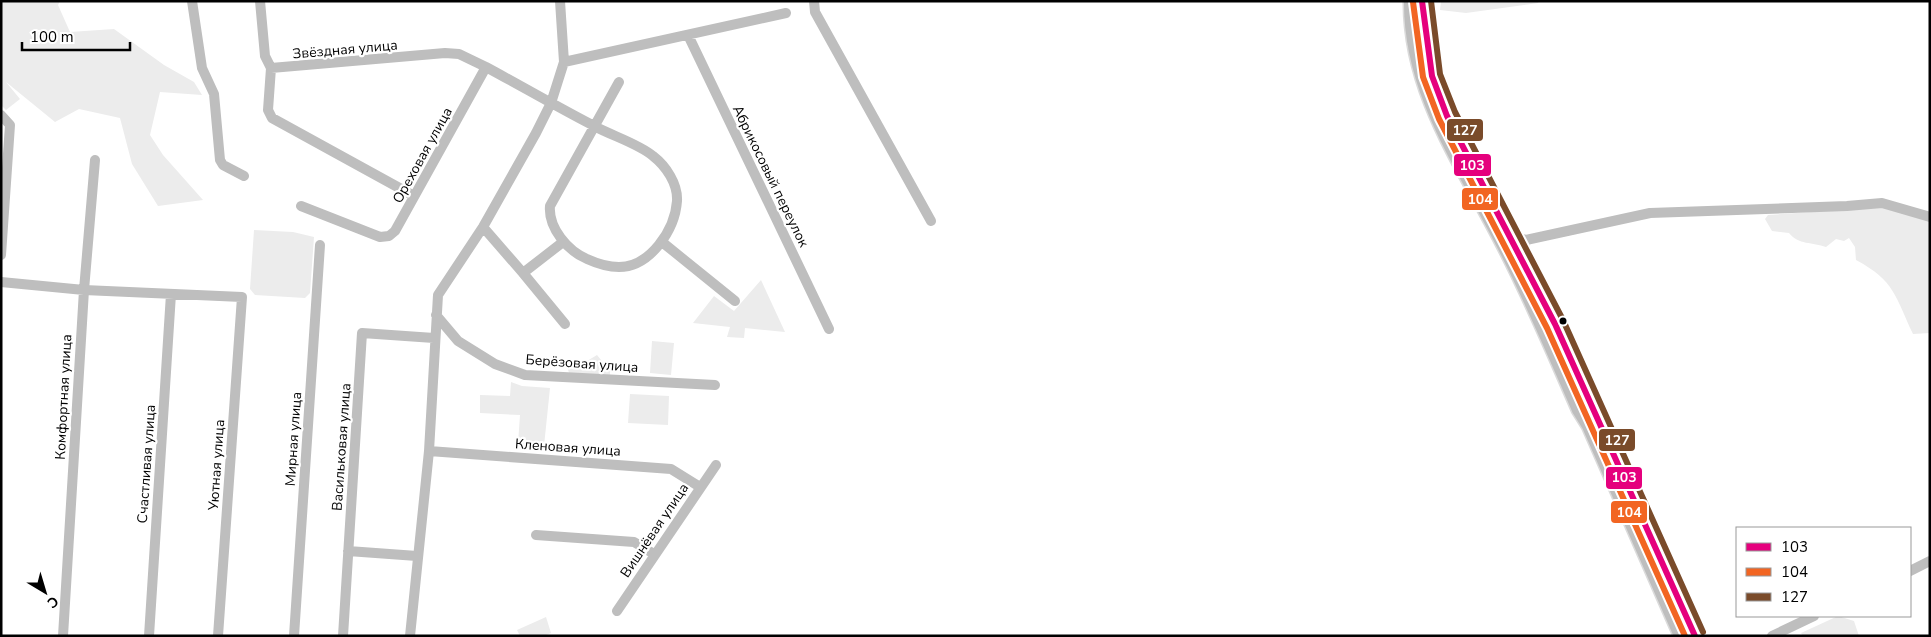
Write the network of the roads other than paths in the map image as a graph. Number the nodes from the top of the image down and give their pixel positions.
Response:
1 (192, 1) edge
2 (260, 1) edge
3 (560, 1) edge
4 (814, 1) edge
5 (1410, 1) edge
6 (1422, 1) edge
7 (786, 14) dead end
8 (688, 35) junction
9 (564, 62) junction
10 (486, 67) junction
11 (271, 68) junction
12 (618, 82) dead end
13 (551, 102) junction
14 (1, 115) edge
15 (595, 127) junction
16 (95, 160) dead end
17 (244, 176) dead end
18 (414, 196) junction
19 (301, 206) dead end
20 (1930, 217) edge
21 (931, 221) dead end
22 (483, 227) junction
23 (1510, 236) junction
24 (1526, 240) junction
25 (563, 242) junction
26 (662, 242) junction
27 (320, 245) dead end
28 (1, 255) edge
29 (523, 273) junction
30 (1, 282) edge
31 (84, 290) junction
32 (171, 294) junction
33 (735, 301) dead end
34 (1545, 303) junction
35 (436, 315) junction
36 (565, 324) dead end
37 (829, 329) dead end
38 (434, 338) junction
39 (715, 385) dead end
40 (429, 451) junction
41 (716, 465) dead end
42 (700, 488) junction
43 (536, 536) dead end
44 (348, 551) junction
45 (654, 554) junction
46 (417, 556) junction
47 (1930, 561) edge
48 (1911, 570) edge
49 (617, 611) dead end
50 (1812, 617) edge
51 (63, 636) edge
52 (149, 636) edge
53 (218, 636) edge
54 (294, 636) edge
55 (343, 636) edge
56 (410, 636) edge
57 (1680, 636) edge
58 (1695, 636) edge
59 (1772, 636) edge

1 - 17 street
2 - 11 street
3 - 9 street
4 - 21 street
5 - 57 main road
6 - 23 main road
7 - 8 street
8 - 9 street
8 - 37 street, Абрикосовый переулок
9 - 13 street
10 - 11 street, Звёздная улица
10 - 13 street
10 - 18 street, Ореховая улица
11 - 18 street
12 - 15 street
13 - 15 street
13 - 22 street
14 - 28 street
15 - 25 street
15 - 26 street
16 - 31 street, Комфортная улица
18 - 19 street, Ореховая улица
20 - 24 street
22 - 29 street
22 - 35 street
23 - 24 street
23 - 34 main road
24 - 34 street
25 - 26 street
25 - 29 street
26 - 33 street
27 - 54 street, Мирная улица
29 - 36 street
30 - 31 street
31 - 32 street
31 - 51 street, Комфортная улица
32 - 52 street, Счастливая улица
32 - 53 street, Уютная улица
34 - 58 main road
35 - 38 street
35 - 39 street, Берёзовая улица
38 - 40 street
38 - 44 street, Васильковая улица
40 - 42 street, Кленовая улица
40 - 46 street
41 - 42 street, Вишнёвая улица
42 - 45 street, Вишнёвая улица
43 - 45 street
44 - 46 street
44 - 55 street, Васильковая улица
45 - 49 street, Вишнёвая улица
46 - 56 street
47 - 48 street
50 - 59 street

